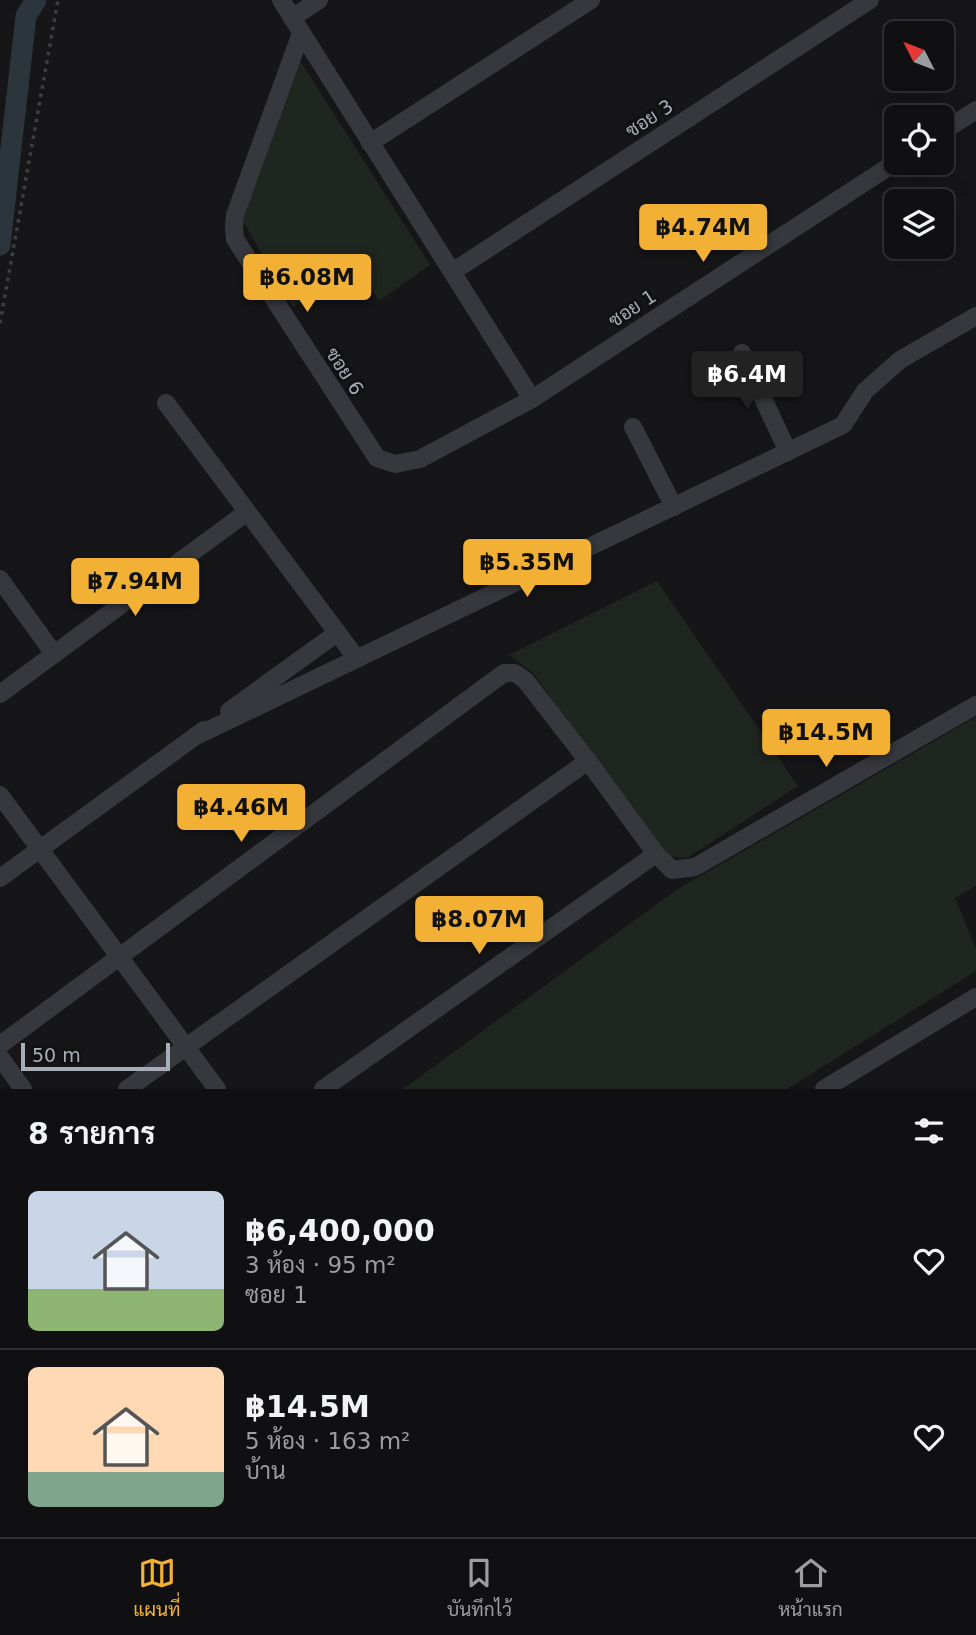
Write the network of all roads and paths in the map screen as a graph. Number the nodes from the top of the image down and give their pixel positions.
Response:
1 (58, 0) edge
2 (281, 0) edge
3 (319, 0) edge
4 (591, 0) edge
5 (870, 0) edge
6 (297, 25) junction
7 (976, 110) edge
8 (954, 124) edge
9 (370, 143) junction
10 (884, 170) edge
11 (452, 272) junction
12 (976, 316) edge
13 (0, 323) edge
14 (742, 353) dead end
15 (532, 399) junction
16 (166, 403) dead end
17 (633, 428) dead end
18 (788, 452) junction
19 (674, 507) junction
20 (247, 512) junction
21 (0, 579) edge
22 (337, 633) junction
23 (54, 654) junction
24 (357, 659) junction
25 (0, 694) edge
26 (976, 705) edge
27 (194, 737) junction
28 (588, 761) junction
29 (0, 795) edge
30 (40, 849) junction
31 (656, 854) junction
32 (0, 878) edge
33 (119, 957) junction
34 (976, 997) edge
35 (0, 1045) edge
36 (186, 1047) junction
37 (0, 1057) edge
38 (23, 1089) edge
39 (127, 1089) edge
40 (217, 1089) edge
41 (323, 1089) edge
42 (824, 1089) edge

1 - 13 path
2 - 6 street
3 - 6 street
4 - 9 street
5 - 11 street, ซอย 3
6 - 9 street
6 - 15 street, ซอย 6
7 - 8 street
9 - 11 street
10 - 15 street, ซอย 1
11 - 15 street
12 - 18 street
14 - 18 street
16 - 20 street
17 - 19 street
18 - 19 street
19 - 24 street
20 - 22 street
20 - 23 street
21 - 23 street
22 - 24 street
22 - 27 street
23 - 25 street
24 - 27 street
26 - 31 street
27 - 30 street
28 - 31 street
28 - 33 street
28 - 36 street
29 - 30 street
30 - 32 street
30 - 33 street
31 - 41 street
33 - 35 street
33 - 36 street
34 - 42 street
36 - 39 street
36 - 40 street
37 - 38 street

